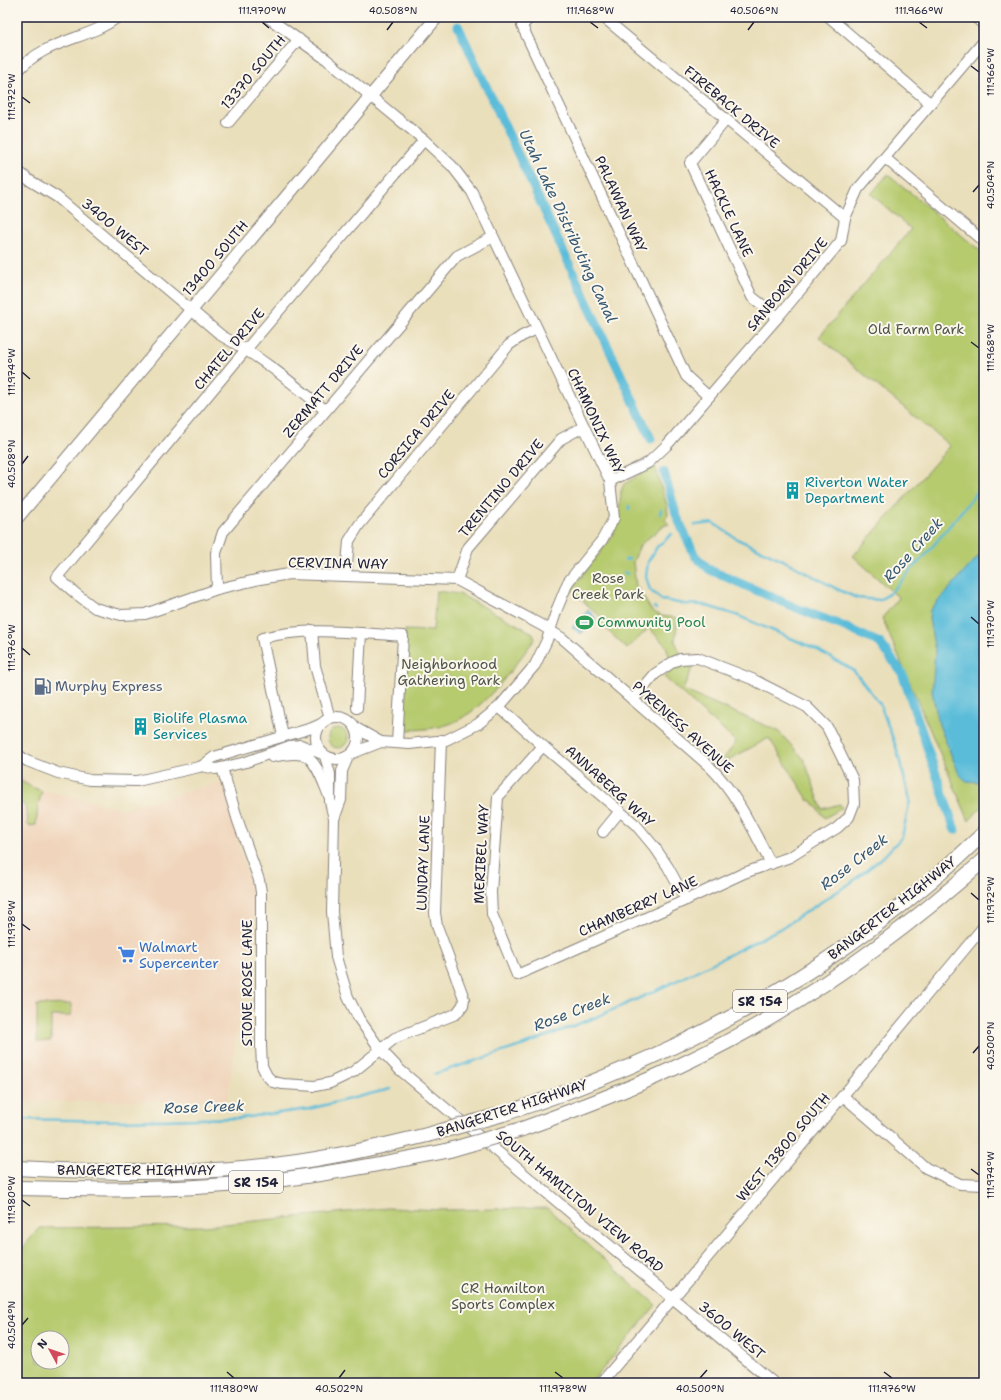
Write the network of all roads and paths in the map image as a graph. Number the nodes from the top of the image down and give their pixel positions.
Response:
1 (118, 17) edge
2 (267, 17) edge
3 (437, 17) edge
4 (530, 17) edge
5 (603, 17) edge
6 (828, 17) edge
7 (975, 17) edge
8 (984, 25) edge
9 (299, 39) junction
10 (984, 41) edge
11 (17, 72) edge
12 (370, 96) junction
13 (931, 104) junction
14 (726, 120) junction
15 (228, 124) dead end
16 (424, 140) junction
17 (885, 158) junction
18 (17, 170) edge
19 (845, 218) junction
20 (493, 237) junction
21 (984, 242) edge
22 (191, 311) junction
23 (778, 317) junction
24 (537, 329) junction
25 (246, 349) junction
26 (709, 397) junction
27 (325, 410) junction
28 (583, 427) junction
29 (610, 481) junction
30 (18, 514) edge
31 (346, 576) junction
32 (57, 577) joint
33 (457, 580) junction
34 (217, 589) junction
35 (312, 630) junction
36 (551, 630) junction
37 (361, 633) junction
38 (633, 700) junction
39 (499, 706) junction
40 (357, 708) dead end
41 (326, 721) junction
42 (356, 728) junction
43 (283, 736) junction
44 (441, 740) junction
45 (381, 742) junction
46 (397, 743) junction
47 (543, 746) junction
48 (17, 754) edge
49 (324, 755) junction
50 (351, 755) junction
51 (246, 762) junction
52 (202, 766) junction
53 (222, 768) junction
54 (330, 798) junction
55 (620, 811) junction
56 (334, 819) junction
57 (603, 832) dead end
58 (984, 833) edge
59 (984, 860) edge
60 (771, 864) junction
61 (686, 900) junction
62 (984, 926) edge
63 (517, 974) joint
64 (380, 1049) junction
65 (843, 1096) junction
66 (17, 1160) edge
67 (17, 1168) edge
68 (112, 1173) junction
69 (984, 1185) edge
70 (17, 1188) edge
71 (64, 1189) junction
72 (17, 1194) edge
73 (672, 1298) junction
74 (601, 1383) edge
75 (774, 1383) edge

1 - 11 street
2 - 9 street, CHAMONIX WAY
3 - 12 main road, 13400 SOUTH
4 - 26 street, PALAWAN WAY
5 - 14 street, FIREBACK DRIVE
6 - 13 street
7 - 8 street
9 - 12 street, CHAMONIX WAY
9 - 15 street, 13370 SOUTH
10 - 13 street, SANBORN DRIVE
12 - 16 street, CHAMONIX WAY
12 - 22 main road, 13400 SOUTH
13 - 17 street, SANBORN DRIVE
14 - 19 street, FIREBACK DRIVE
14 - 23 street, HACKLE LANE
16 - 20 street, CHAMONIX WAY
16 - 25 street, CHATEL DRIVE
17 - 19 street, SANBORN DRIVE
17 - 21 street
18 - 22 street, 3400 WEST
19 - 23 street, SANBORN DRIVE
20 - 24 street, CHAMONIX WAY
20 - 27 street, ZERMATT DRIVE
22 - 25 street, 3400 WEST
22 - 30 main road, 13400 SOUTH
23 - 26 street, SANBORN DRIVE
24 - 28 street, CHAMONIX WAY
24 - 31 street, CORSICA DRIVE
25 - 27 street, 3400 WEST
25 - 32 street, CHATEL DRIVE
26 - 29 street, SANBORN DRIVE
27 - 34 street, ZERMATT DRIVE
28 - 29 street, CHAMONIX WAY
28 - 33 street, TRENTINO DRIVE
29 - 36 street, CHAMONIX WAY
31 - 33 street, CERVINA WAY
31 - 34 street, CERVINA WAY
32 - 34 street, CERVINA WAY
33 - 36 street, CERVINA WAY
35 - 37 street
35 - 41 street
35 - 43 street
36 - 38 street, PYRENESS AVENUE
36 - 39 street, CHAMONIX WAY
37 - 40 street
37 - 46 street
38 - 60 street, PYRENESS AVENUE
38 - 60 street, CHAMBERRY LANE
39 - 44 street, CHAMONIX WAY
39 - 47 street, ANNABERG WAY
41 - 42 street
41 - 43 street
41 - 49 street
42 - 45 street, CHAMONIX WAY
42 - 50 street
43 - 52 street
44 - 46 street, CHAMONIX WAY
44 - 64 street, LUNDAY LANE
45 - 46 street, CHAMONIX WAY
45 - 50 street, CHAMONIX WAY
47 - 55 street, ANNABERG WAY
47 - 63 street, MERIBEL WAY
48 - 52 street
49 - 50 street
49 - 51 street
49 - 54 street, SOUTH HAMILTON VIEW ROAD
50 - 56 street, SOUTH HAMILTON VIEW ROAD
51 - 53 street
51 - 54 street
52 - 53 street
53 - 64 street, STONE ROSE LANE
54 - 56 street, SOUTH HAMILTON VIEW ROAD
55 - 57 street
55 - 61 street, ANNABERG WAY
56 - 64 street, SOUTH HAMILTON VIEW ROAD
58 - 68 highway, BANGERTER HIGHWAY / SR 154, bridge
59 - 71 highway, BANGERTER HIGHWAY / SR 154, bridge
60 - 61 street, CHAMBERRY LANE
61 - 63 street, CHAMBERRY LANE
62 - 65 street, WEST 13800 SOUTH
64 - 73 street, SOUTH HAMILTON VIEW ROAD
65 - 69 street
65 - 73 street, WEST 13800 SOUTH
66 - 68 highway
67 - 68 highway, BANGERTER HIGHWAY / SR 154
70 - 71 highway, BANGERTER HIGHWAY / SR 154
71 - 72 highway
73 - 74 street, WEST 13800 SOUTH
73 - 75 street, 3600 WEST

